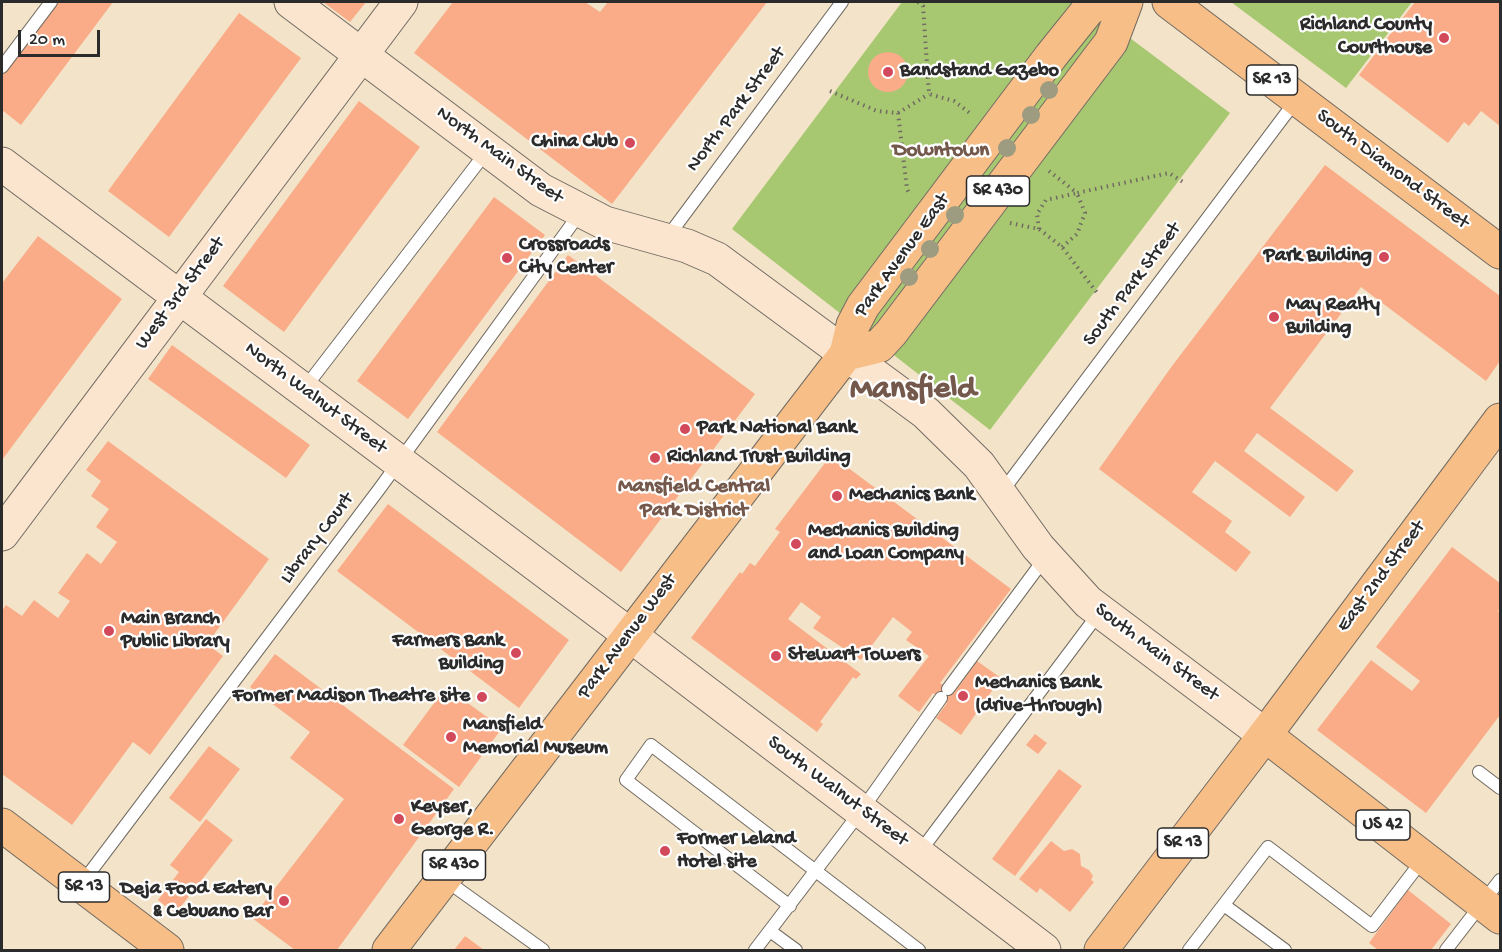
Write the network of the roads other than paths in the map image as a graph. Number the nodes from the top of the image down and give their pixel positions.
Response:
1 (51, 2) edge
2 (291, 2) edge
3 (401, 2) edge
4 (842, 2) edge
5 (1098, 2) edge
6 (1126, 2) edge
7 (1169, 2) edge
8 (361, 55) junction
9 (2, 67) edge
10 (1297, 99) junction
11 (488, 150) junction
12 (2, 164) edge
13 (581, 212) junction
14 (664, 241) junction
15 (1500, 252) edge
16 (180, 297) junction
17 (846, 354) junction
18 (303, 390) junction
19 (1500, 420) edge
20 (399, 463) junction
21 (1000, 494) junction
22 (2, 534) edge
23 (1046, 557) junction
24 (1100, 611) junction
25 (630, 634) junction
26 (1265, 735) junction
27 (1479, 772) dead end
28 (1500, 788) edge
29 (861, 811) junction
30 (2, 825) edge
31 (918, 854) junction
32 (1425, 857) junction
33 (816, 872) junction
34 (444, 879) junction
35 (81, 885) junction
36 (1494, 900) edge
37 (1224, 905) junction
38 (790, 906) junction
39 (770, 931) junction
40 (167, 951) edge
41 (389, 951) edge
42 (543, 951) edge
43 (755, 951) edge
44 (796, 951) edge
45 (919, 951) edge
46 (1044, 951) edge
47 (1101, 951) edge
48 (1189, 951) edge
49 (1285, 951) edge
50 (1446, 951) edge

1 - 9 lane
2 - 8 street, North Main Street
3 - 8 street, West 3rd Street
4 - 14 lane, North Park Street
5 - 17 main road, Park Avenue East / SR 430
6 - 17 main road, Park Avenue East / SR 430
7 - 10 main road, South Diamond Street / SR 13
8 - 11 street, North Main Street
8 - 16 street, West 3rd Street
10 - 15 main road, South Diamond Street / SR 13
10 - 21 lane, South Park Street
11 - 13 street, North Main Street
11 - 18 lane
12 - 16 street, North Walnut Street
13 - 14 street, North Main Street
13 - 20 lane, Library Court
14 - 17 street, North Main Street
16 - 18 street, North Walnut Street
16 - 22 street, West 3rd Street
17 - 21 street, South Main Street
17 - 25 main road, Park Avenue West / SR 430
18 - 20 street, North Walnut Street
19 - 26 main road, East 2nd Street
20 - 25 street, North Walnut Street
20 - 35 lane, Library Court
21 - 23 street, South Main Street
23 - 24 street, South Main Street
23 - 29 lane
24 - 26 street, South Main Street
24 - 31 lane
25 - 29 street, South Walnut Street
25 - 34 main road, Park Avenue West / SR 430
26 - 32 main road, South Main Street / US 42
26 - 47 main road, SR 13
27 - 28 lane
29 - 31 street, South Walnut Street
29 - 33 lane
30 - 35 main road, SR 13
31 - 46 street, South Walnut Street
32 - 36 main road, South Main Street / US 42
32 - 37 lane
33 - 38 lane
33 - 38 lane
33 - 45 lane
34 - 41 main road, Park Avenue West / SR 430
34 - 42 lane
35 - 40 main road, SR 13
36 - 50 lane
37 - 48 lane
37 - 49 lane
38 - 39 lane
39 - 43 lane
39 - 44 lane

